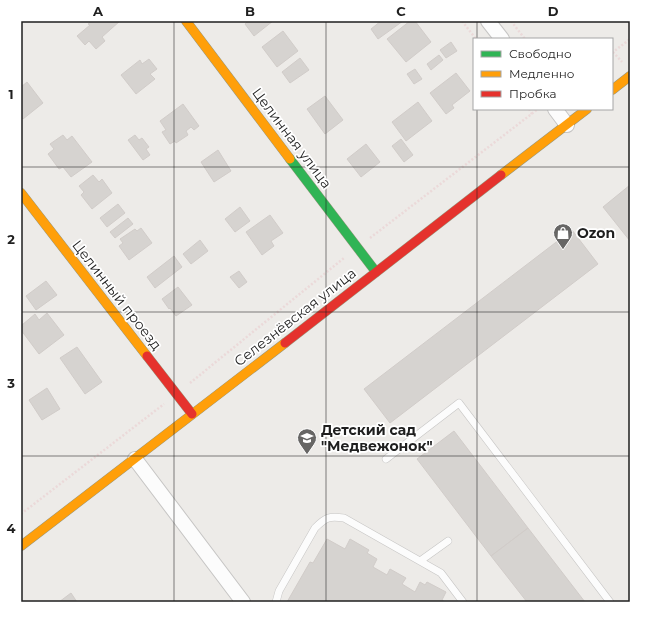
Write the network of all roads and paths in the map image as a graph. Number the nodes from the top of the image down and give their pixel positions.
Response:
1 (186, 21) edge
2 (462, 21) edge
3 (488, 21) edge
4 (511, 21) edge
5 (475, 38) edge
6 (501, 38) edge
7 (524, 38) edge
8 (630, 39) edge
9 (613, 52) edge
10 (630, 76) edge
11 (613, 89) edge
12 (530, 110) edge
13 (537, 110) edge
14 (556, 110) edge
15 (585, 110) edge
16 (532, 114) junction
17 (567, 125) junction
18 (21, 193) edge
19 (357, 248) junction
20 (376, 272) junction
21 (192, 414) junction
22 (135, 459) junction
23 (386, 459) dead end
24 (448, 541) dead end
25 (21, 546) edge
26 (420, 561) junction
27 (243, 602) edge
28 (276, 602) edge
29 (464, 602) edge
30 (610, 602) edge

1 - 19 street, Целинная улица
2 - 5 path
3 - 6 street
4 - 7 path
8 - 9 path
10 - 11 street
12 - 16 path
13 - 16 path
14 - 17 street
15 - 17 street, Селезнёвская улица
16 - 19 path
17 - 20 street, Селезнёвская улица
18 - 21 street, Целинный проезд
19 - 20 street, Целинная улица
20 - 21 street, Селезнёвская улица
21 - 22 street, Селезнёвская улица
22 - 25 street, Селезнёвская улица
22 - 27 street
23 - 30 lane
24 - 26 lane
26 - 28 lane
26 - 29 lane

